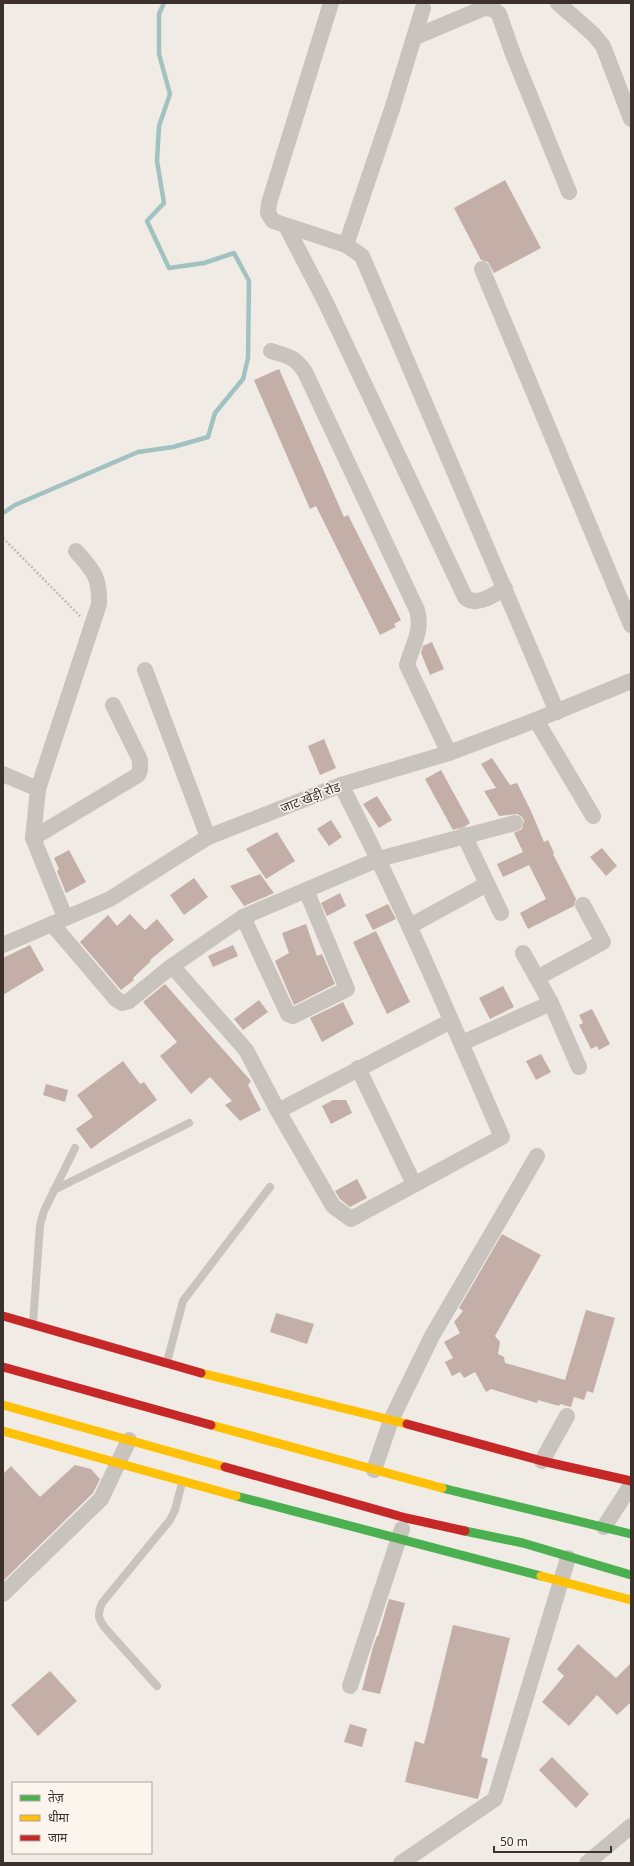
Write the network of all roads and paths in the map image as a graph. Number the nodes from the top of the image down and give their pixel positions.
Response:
1 (331, 3) edge
2 (558, 3) edge
3 (424, 8) dead end
4 (415, 37) junction
5 (631, 119) edge
6 (569, 192) dead end
7 (286, 226) junction
8 (346, 246) junction
9 (482, 269) dead end
10 (271, 351) dead end
11 (3, 538) edge
12 (76, 551) dead end
13 (505, 588) junction
14 (631, 625) edge
15 (90, 626) junction
16 (145, 670) dead end
17 (631, 681) edge
18 (112, 705) dead end
19 (557, 712) junction
20 (536, 720) junction
21 (449, 753) junction
22 (3, 774) edge
23 (341, 785) junction
24 (38, 789) junction
25 (593, 816) dead end
26 (515, 823) dead end
27 (464, 835) junction
28 (208, 836) junction
29 (33, 838) junction
30 (379, 859) junction
31 (487, 884) junction
32 (306, 890) junction
33 (583, 905) dead end
34 (501, 914) dead end
35 (242, 917) junction
36 (59, 920) junction
37 (410, 926) junction
38 (3, 945) edge
39 (523, 953) dead end
40 (172, 966) junction
41 (537, 978) junction
42 (551, 1003) junction
43 (451, 1021) junction
44 (462, 1043) junction
45 (579, 1067) dead end
46 (358, 1068) junction
47 (278, 1111) junction
48 (189, 1123) dead end
49 (75, 1148) dead end
50 (537, 1156) dead end
51 (414, 1184) junction
52 (270, 1186) dead end
53 (54, 1190) junction
54 (3, 1316) edge
55 (33, 1325) junction
56 (167, 1363) junction
57 (3, 1367) edge
58 (3, 1405) edge
59 (25, 1411) junction
60 (567, 1416) dead end
61 (391, 1420) junction
62 (5, 1434) edge
63 (129, 1440) junction
64 (542, 1461) junction
65 (119, 1465) junction
66 (374, 1470) junction
67 (631, 1481) edge
68 (182, 1482) junction
69 (631, 1485) edge
70 (406, 1518) junction
71 (604, 1527) junction
72 (631, 1534) edge
73 (399, 1540) junction
74 (568, 1558) junction
75 (631, 1575) edge
76 (561, 1581) junction
77 (3, 1594) edge
78 (631, 1600) edge
79 (156, 1686) dead end
80 (350, 1686) dead end
81 (631, 1826) edge
82 (401, 1863) edge
83 (587, 1863) edge

1 - 7 street
2 - 5 street
3 - 4 street
4 - 6 street
4 - 8 street
7 - 8 street
7 - 13 street
8 - 13 street
9 - 14 street
10 - 21 street
11 - 15 path
12 - 15 street
13 - 19 street
15 - 24 street
16 - 28 street
17 - 19 street, जाट खेड़ी रोड
18 - 29 street
19 - 20 street, जाट खेड़ी रोड
20 - 21 street, जाट खेड़ी रोड
20 - 25 street
21 - 23 street, जाट खेड़ी रोड
22 - 24 street
23 - 28 street, जाट खेड़ी रोड
23 - 30 street
24 - 29 street
26 - 27 street
27 - 30 street
27 - 31 street
28 - 36 street, जाट खेड़ी रोड
29 - 36 street
30 - 32 street
30 - 37 street
31 - 34 street
31 - 37 street
32 - 35 street
32 - 35 street
33 - 41 street
35 - 40 street
36 - 38 street, जाट खेड़ी रोड
36 - 40 street
37 - 43 street
39 - 41 street
40 - 47 street
41 - 42 street
42 - 44 street
42 - 45 street
43 - 44 street
43 - 46 street
44 - 51 street
46 - 47 street
46 - 51 street
47 - 51 street
48 - 53 lane
49 - 53 lane
50 - 61 street
52 - 56 lane
53 - 55 lane
54 - 55 main road
55 - 56 main road
56 - 61 main road
57 - 66 main road
58 - 59 main road
59 - 62 street
59 - 63 main road
60 - 64 street
61 - 64 main road
61 - 66 street
62 - 65 main road
63 - 65 street
63 - 70 main road
64 - 67 main road
65 - 68 main road
65 - 77 street
66 - 71 main road
68 - 73 main road
68 - 79 lane
69 - 71 street
70 - 73 street
70 - 74 main road
71 - 72 main road
73 - 76 main road
73 - 80 street
74 - 75 main road
74 - 76 street
76 - 78 main road
76 - 82 street
81 - 83 street

